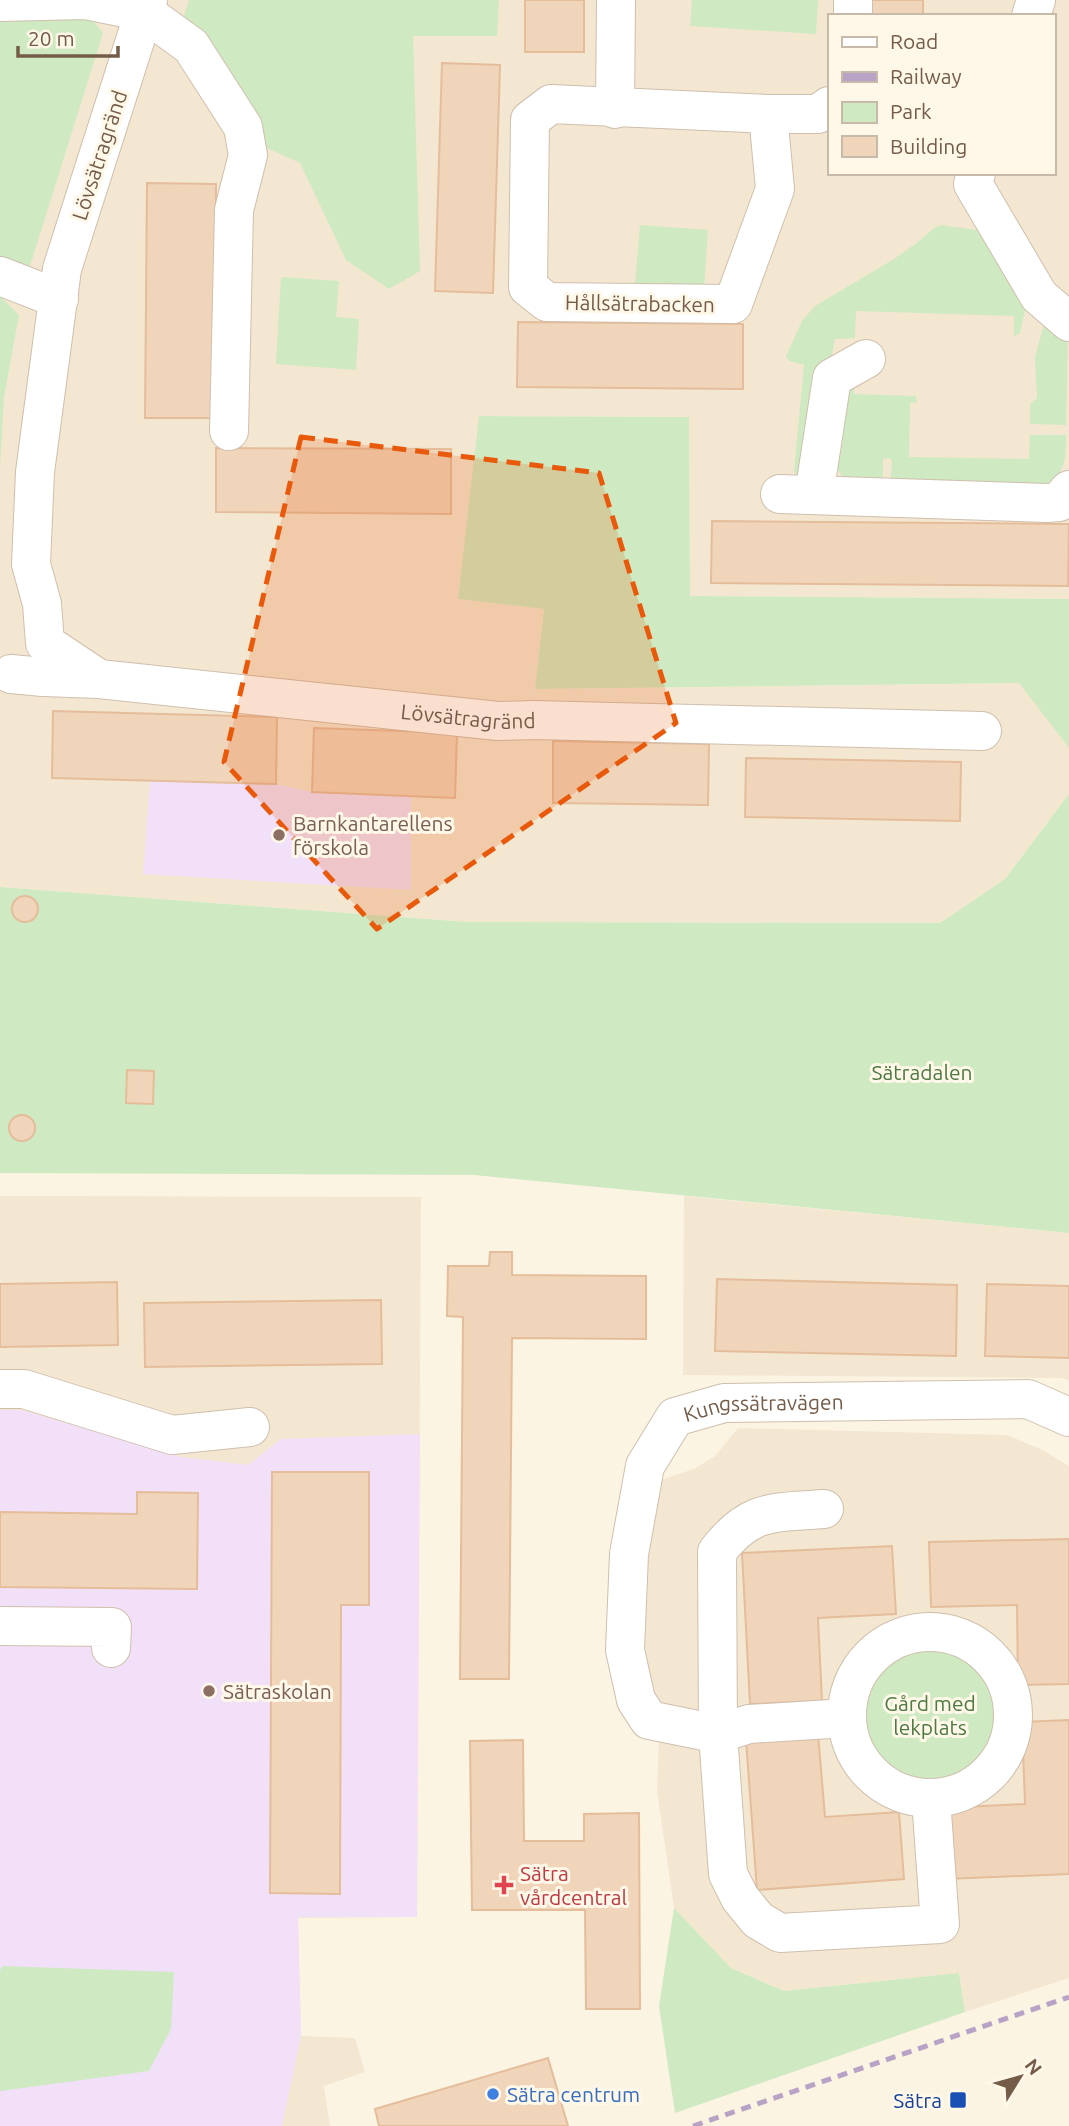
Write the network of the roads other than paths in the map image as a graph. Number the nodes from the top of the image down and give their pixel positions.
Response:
1 (616, 0) edge
2 (0, 2) edge
3 (146, 6) edge
4 (828, 107) edge
5 (615, 108) junction
6 (768, 114) junction
7 (975, 175) edge
8 (0, 276) edge
9 (59, 299) junction
10 (1069, 322) edge
11 (866, 359) dead end
12 (229, 431) dead end
13 (1069, 490) edge
14 (16, 564) edge
15 (10, 674) dead end
16 (99, 679) junction
17 (982, 731) dead end
18 (0, 1389) edge
19 (1069, 1417) edge
20 (250, 1427) dead end
21 (824, 1509) dead end
22 (0, 1626) edge
23 (111, 1648) dead end
24 (847, 1718) junction
25 (719, 1734) junction
26 (931, 1799) junction

1 - 5 street
2 - 3 street
3 - 9 street, Lövsätragränd
3 - 12 street
4 - 6 street, Hållsätrabacken
5 - 6 street, Hållsätrabacken
5 - 6 street, Hållsätrabacken
7 - 10 street
8 - 9 street
9 - 14 street, Lövsätragränd
11 - 13 street
14 - 16 street, Lövsätragränd
15 - 16 street
16 - 17 street, Lövsätragränd
18 - 20 street
19 - 25 street, Kungssätravägen
21 - 25 street
22 - 23 street
24 - 25 street, Kungssätravägen
24 - 26 street
24 - 26 street
25 - 26 street

